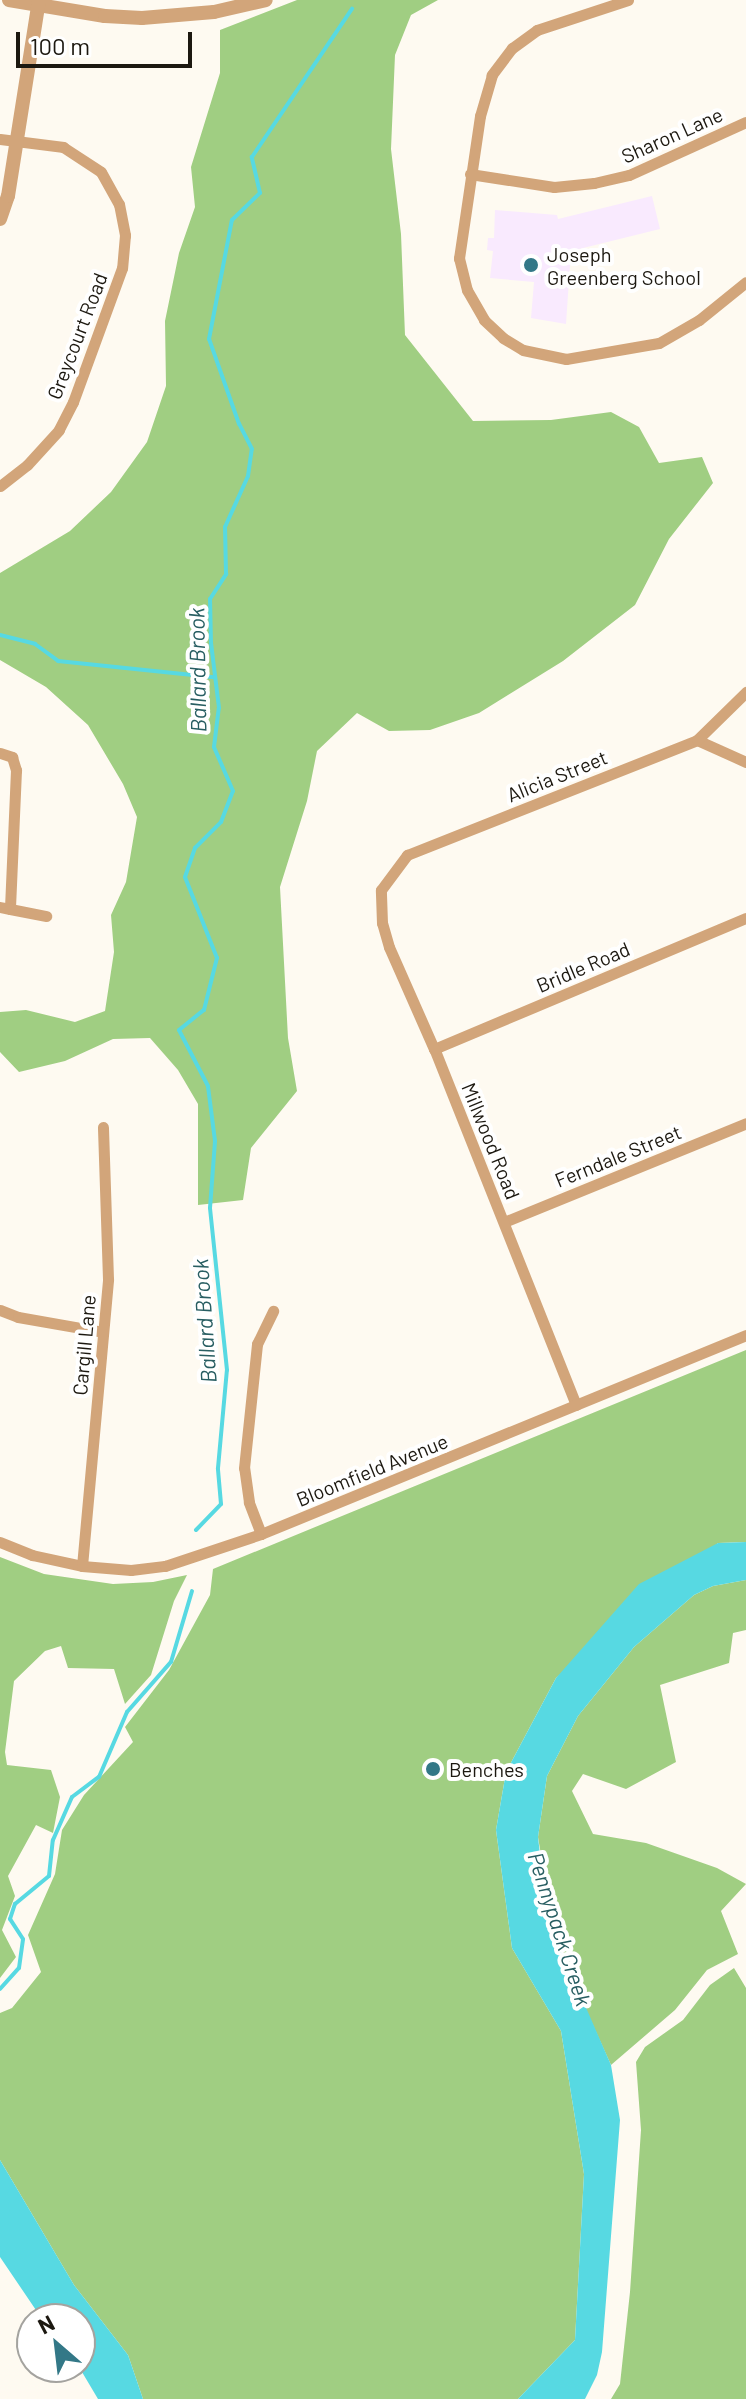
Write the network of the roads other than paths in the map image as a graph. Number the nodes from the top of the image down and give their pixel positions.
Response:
1 (9, 0) edge
2 (266, 0) edge
3 (628, 0) edge
4 (38, 2) edge
5 (746, 122) edge
6 (0, 139) edge
7 (17, 141) junction
8 (470, 174) junction
9 (0, 219) edge
10 (746, 282) edge
11 (0, 486) edge
12 (746, 692) edge
13 (697, 740) junction
14 (0, 753) edge
15 (746, 762) edge
16 (381, 890) joint
17 (5, 908) edge
18 (46, 916) dead end
19 (746, 918) edge
20 (434, 1049) junction
21 (746, 1123) edge
22 (103, 1127) dead end
23 (504, 1222) junction
24 (0, 1310) edge
25 (273, 1311) dead end
26 (103, 1332) junction
27 (746, 1335) edge
28 (576, 1405) junction
29 (261, 1534) junction
30 (0, 1542) edge
31 (82, 1566) junction

1 - 4 street
2 - 4 street
3 - 8 street
4 - 7 street
5 - 8 street, Sharon Lane
6 - 7 street, Greycourt Road
7 - 9 street
7 - 11 street, Greycourt Road
8 - 10 street
12 - 13 street, Alicia Street
13 - 15 street
13 - 16 street, Alicia Street
14 - 17 street
16 - 20 street, Millwood Road
17 - 18 street
19 - 20 street, Bridle Road
20 - 23 street, Millwood Road
21 - 23 street, Ferndale Street
22 - 26 street, Cargill Lane
23 - 28 street, Millwood Road
24 - 26 street
25 - 29 street
26 - 31 street, Cargill Lane
27 - 28 street, Bloomfield Avenue
28 - 29 street, Bloomfield Avenue
29 - 31 street, Bloomfield Avenue
30 - 31 street, Bloomfield Avenue

